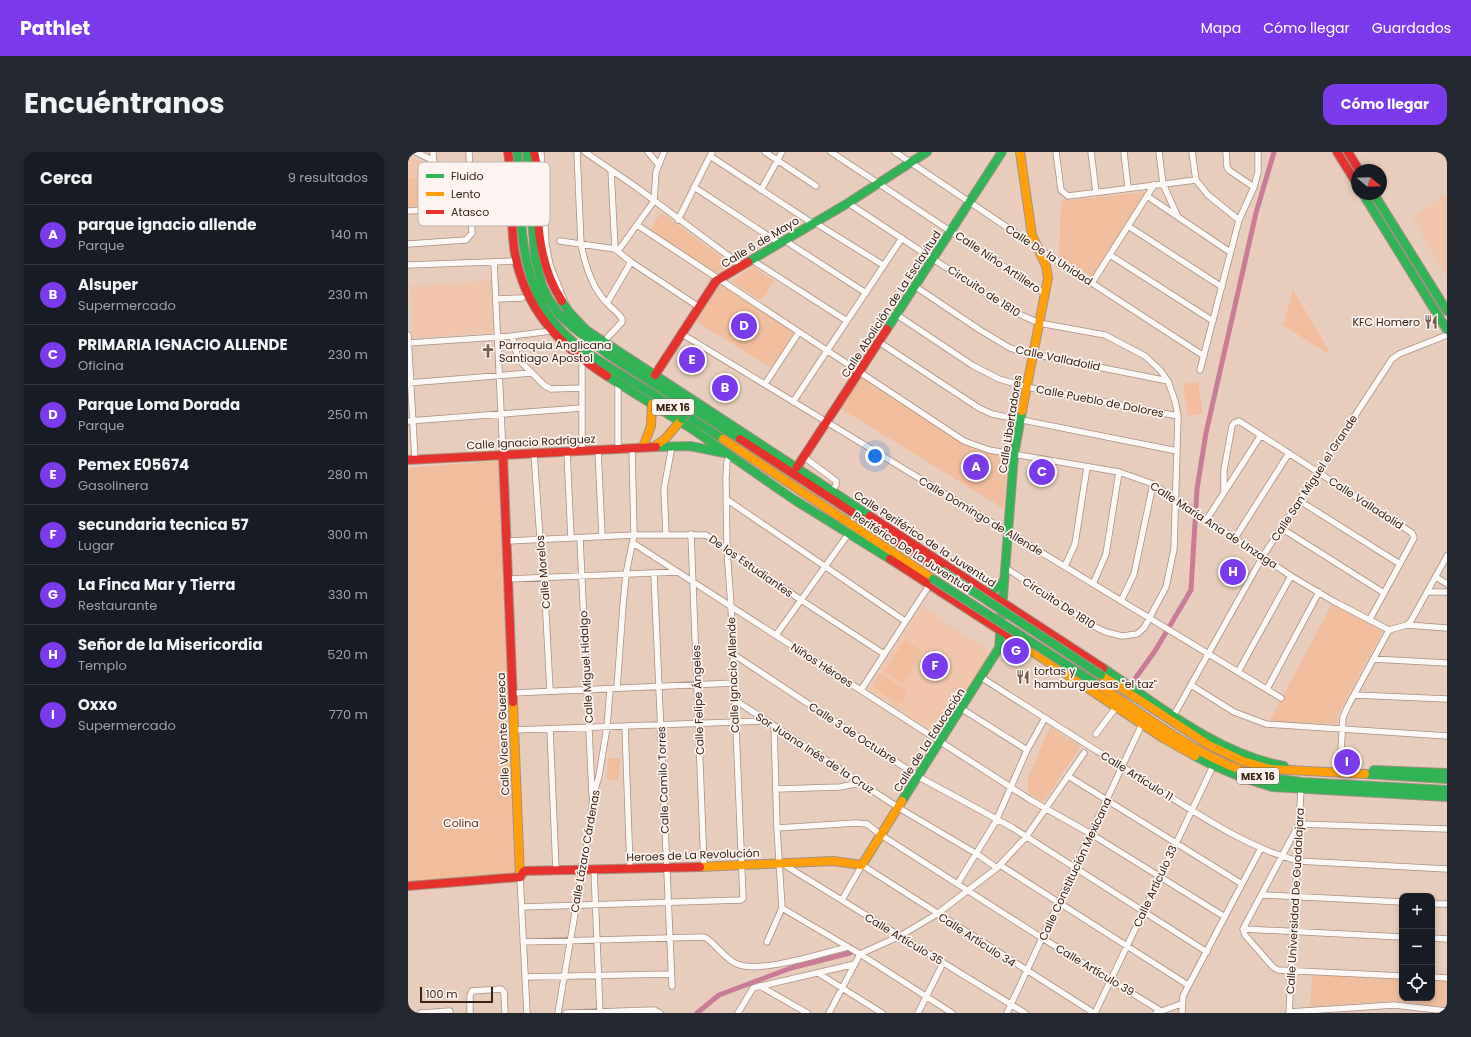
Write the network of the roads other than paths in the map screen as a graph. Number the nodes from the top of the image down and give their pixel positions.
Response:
1 (416, 152) edge
2 (433, 152) edge
3 (469, 152) edge
4 (508, 152) edge
5 (517, 152) edge
6 (527, 152) edge
7 (534, 152) edge
8 (541, 152) edge
9 (577, 152) edge
10 (585, 152) edge
11 (648, 152) edge
12 (664, 152) edge
13 (765, 152) edge
14 (782, 152) edge
15 (831, 152) edge
16 (895, 152) edge
17 (927, 152) edge
18 (1002, 152) edge
19 (1020, 152) edge
20 (1056, 152) edge
21 (1091, 152) edge
22 (1124, 152) edge
23 (1159, 152) edge
24 (1192, 152) edge
25 (1226, 152) edge
26 (1258, 152) edge
27 (1337, 152) edge
28 (1348, 152) edge
29 (711, 154) edge
30 (777, 160) junction
31 (434, 162) joint
32 (469, 162) edge
33 (510, 162) edge
34 (519, 162) edge
35 (528, 162) edge
36 (536, 162) edge
37 (542, 162) edge
38 (910, 162) junction
39 (658, 164) junction
40 (1355, 164) edge
41 (611, 170) junction
42 (1351, 174) edge
43 (1196, 180) junction
44 (878, 183) junction
45 (1163, 184) junction
46 (1154, 185) junction
47 (816, 186) dead end
48 (694, 187) junction
49 (1254, 187) junction
50 (1128, 188) junction
51 (761, 190) junction
52 (1096, 192) junction
53 (1147, 196) junction
54 (1368, 200) edge
55 (1378, 200) edge
56 (654, 201) junction
57 (848, 202) junction
58 (969, 203) junction
59 (418, 211) edge
60 (408, 212) edge
61 (1178, 217) junction
62 (678, 220) junction
63 (1239, 220) junction
64 (813, 223) junction
65 (472, 226) edge
66 (513, 226) edge
67 (522, 226) edge
68 (531, 226) edge
69 (538, 226) edge
70 (545, 226) edge
71 (637, 226) junction
72 (1128, 226) junction
73 (952, 230) junction
74 (902, 238) junction
75 (560, 241) dead end
76 (782, 242) junction
77 (408, 244) edge
78 (581, 244) junction
79 (1038, 248) junction
80 (616, 250) junction
81 (1230, 252) junction
82 (1110, 255) junction
83 (933, 259) junction
84 (752, 260) junction
85 (517, 261) junction
86 (494, 262) junction
87 (632, 262) junction
88 (883, 265) junction
89 (408, 266) edge
90 (548, 266) junction
91 (742, 266) junction
92 (718, 279) junction
93 (1092, 283) junction
94 (916, 287) junction
95 (1222, 287) junction
96 (866, 293) junction
97 (1045, 294) junction
98 (522, 298) dead end
99 (496, 300) junction
100 (607, 303) junction
101 (699, 307) junction
102 (1446, 307) edge
103 (897, 315) junction
104 (847, 321) junction
105 (1213, 321) junction
106 (1039, 323) junction
107 (1447, 330) edge
108 (551, 331) junction
109 (799, 332) junction
110 (682, 334) junction
111 (408, 335) edge
112 (1447, 335) edge
113 (512, 336) junction
114 (498, 337) junction
115 (608, 337) dead end
116 (879, 342) junction
117 (408, 343) edge
118 (827, 350) junction
119 (1033, 354) junction
120 (1204, 356) junction
121 (582, 358) junction
122 (1200, 370) dead end
123 (860, 371) junction
124 (531, 373) junction
125 (655, 375) junction
126 (500, 376) junction
127 (1168, 381) junction
128 (618, 382) junction
129 (409, 383) edge
130 (765, 384) junction
131 (1027, 387) junction
132 (582, 388) junction
133 (693, 402) junction
134 (793, 402) junction
135 (652, 404) junction
136 (582, 408) junction
137 (502, 414) junction
138 (1178, 416) junction
139 (681, 420) junction
140 (410, 421) edge
141 (1020, 421) junction
142 (827, 422) junction
143 (1261, 435) junction
144 (655, 446) junction
145 (672, 446) junction
146 (644, 447) junction
147 (618, 448) junction
148 (632, 448) junction
149 (598, 449) junction
150 (582, 450) junction
151 (567, 451) junction
152 (1177, 451) junction
153 (534, 453) junction
154 (1289, 453) junction
155 (503, 455) junction
156 (729, 455) junction
157 (1014, 455) junction
158 (804, 457) junction
159 (411, 460) edge
160 (797, 467) junction
161 (1087, 467) junction
162 (1119, 472) junction
163 (1318, 472) junction
164 (1153, 484) junction
165 (1224, 492) junction
166 (835, 493) junction
167 (1175, 498) junction
168 (726, 499) junction
169 (1300, 501) junction
170 (863, 518) junction
171 (1207, 520) junction
172 (1282, 528) junction
173 (850, 529) junction
174 (1009, 533) junction
175 (666, 534) junction
176 (691, 534) junction
177 (634, 535) junction
178 (602, 537) junction
179 (571, 538) junction
180 (580, 538) junction
181 (1235, 538) junction
182 (540, 539) junction
183 (506, 541) junction
184 (633, 543) junction
185 (727, 550) junction
186 (1262, 556) junction
187 (1447, 556) edge
188 (1400, 564) junction
189 (825, 566) junction
190 (1065, 566) junction
191 (1006, 568) junction
192 (677, 572) junction
193 (626, 574) junction
194 (654, 574) junction
195 (582, 576) junction
196 (1292, 576) junction
197 (1436, 577) junction
198 (544, 578) junction
199 (508, 579) junction
200 (1004, 581) junction
201 (693, 582) junction
202 (932, 582) junction
203 (1094, 584) junction
204 (1447, 584) edge
205 (1319, 592) junction
206 (1427, 592) junction
207 (1447, 592) edge
208 (1384, 594) junction
209 (990, 595) junction
210 (801, 600) junction
211 (1121, 601) junction
212 (1003, 604) junction
213 (731, 606) junction
214 (978, 616) junction
215 (1024, 618) junction
216 (1149, 619) junction
217 (1370, 619) junction
218 (905, 621) junction
219 (1407, 625) junction
220 (1447, 628) edge
221 (1389, 630) junction
222 (1000, 631) junction
223 (776, 635) junction
224 (1014, 639) junction
225 (999, 648) junction
226 (733, 654) junction
227 (884, 654) junction
228 (1208, 654) junction
229 (1373, 659) junction
230 (1447, 663) edge
231 (1238, 672) junction
232 (982, 678) junction
233 (734, 683) junction
234 (697, 685) junction
235 (1191, 685) junction
236 (659, 686) junction
237 (617, 688) junction
238 (610, 689) junction
239 (1267, 689) junction
240 (587, 690) junction
241 (860, 690) junction
242 (550, 691) junction
243 (513, 693) junction
244 (1354, 695) junction
245 (1281, 698) dead end
246 (1447, 699) edge
247 (735, 700) junction
248 (1117, 706) junction
249 (962, 709) junction
250 (1174, 715) junction
251 (1045, 718) junction
252 (766, 721) junction
253 (735, 722) junction
254 (1186, 723) junction
255 (698, 724) junction
256 (1142, 724) junction
257 (661, 725) junction
258 (625, 726) junction
259 (774, 726) junction
260 (606, 727) junction
261 (589, 728) junction
262 (550, 729) junction
263 (514, 730) junction
264 (1343, 730) junction
265 (1096, 734) dead end
266 (1447, 736) edge
267 (941, 742) junction
268 (1203, 742) junction
269 (1027, 750) junction
270 (1084, 753) dead end
271 (1214, 763) junction
272 (1123, 767) junction
273 (1340, 769) junction
274 (1068, 776) junction
275 (919, 777) junction
276 (1446, 777) edge
277 (860, 783) junction
278 (1335, 784) junction
279 (1011, 786) junction
280 (776, 789) junction
281 (1305, 789) junction
282 (1447, 790) edge
283 (593, 796) junction
284 (1447, 797) edge
285 (1106, 801) junction
286 (899, 808) junction
287 (1047, 808) junction
288 (1191, 810) junction
289 (996, 821) junction
290 (1299, 824) junction
291 (777, 828) junction
292 (1447, 829) edge
293 (1091, 834) junction
294 (881, 835) junction
295 (1026, 837) junction
296 (1176, 843) junction
297 (1260, 848) junction
298 (977, 854) junction
299 (1282, 857) junction
300 (1298, 861) junction
301 (864, 862) junction
302 (741, 864) junction
303 (781, 864) junction
304 (704, 866) junction
305 (667, 867) junction
306 (999, 867) junction
307 (630, 868) junction
308 (1075, 868) junction
309 (594, 869) junction
310 (1447, 869) edge
311 (556, 870) junction
312 (582, 870) junction
313 (520, 877) junction
314 (1160, 878) junction
315 (958, 883) junction
316 (1242, 884) junction
317 (408, 886) edge
318 (968, 891) junction
319 (1263, 895) junction
320 (1296, 897) junction
321 (842, 900) junction
322 (668, 902) junction
323 (1399, 902) edge
324 (1059, 903) junction
325 (1435, 904) edge
326 (1447, 904) edge
327 (595, 905) junction
328 (576, 906) junction
329 (522, 907) junction
330 (782, 908) junction
331 (1144, 912) junction
332 (937, 914) junction
333 (1225, 917) junction
334 (1243, 930) junction
335 (1295, 932) junction
336 (900, 936) junction
337 (1399, 937) edge
338 (670, 938) junction
339 (1042, 938) junction
340 (1435, 938) edge
341 (1447, 939) edge
342 (597, 940) junction
343 (570, 941) junction
344 (523, 942) junction
345 (767, 942) dead end
346 (1127, 946) junction
347 (848, 947) junction
348 (1207, 952) junction
349 (860, 954) junction
350 (943, 963) junction
351 (855, 964) junction
352 (1026, 971) junction
353 (1292, 971) junction
354 (818, 973) junction
355 (671, 974) junction
356 (598, 976) junction
357 (1399, 976) edge
358 (525, 977) junction
359 (564, 977) junction
360 (1435, 977) edge
361 (1447, 978) edge
362 (1111, 979) junction
363 (1188, 985) junction
364 (672, 986) dead end
365 (760, 986) junction
366 (842, 988) junction
367 (926, 996) junction
368 (1011, 1004) junction
369 (1182, 1004) junction
370 (1346, 1010) edge
371 (1427, 1010) edge
372 (450, 1011) dead end
373 (1447, 1011) edge
374 (600, 1012) edge
375 (657, 1012) edge
376 (1159, 1012) edge
377 (421, 1013) edge
378 (437, 1013) edge
379 (470, 1013) edge
380 (505, 1013) edge
381 (526, 1013) edge
382 (558, 1013) edge
383 (566, 1013) edge
384 (739, 1013) edge
385 (807, 1013) edge
386 (830, 1013) edge
387 (882, 1013) edge
388 (918, 1013) edge
389 (952, 1013) edge
390 (1007, 1013) edge
391 (1025, 1013) edge
392 (1095, 1013) edge
393 (1182, 1013) edge
394 (1289, 1013) edge

1 - 31 street
2 - 31 street
3 - 32 street
4 - 33 main road
5 - 34 main road, Periférico De La Juventud / MEX 16
6 - 35 main road, Periférico De La Juventud / MEX 16
7 - 36 main road, Calle Periférico de la Juventud
8 - 37 street
9 - 78 street
10 - 41 street
11 - 39 street
12 - 39 street
13 - 30 street
14 - 30 street
15 - 44 street, Calle Niño Artillero
16 - 38 street, Calle De la Unidad
17 - 38 main road, Calle 6 de Mayo
18 - 58 main road, Calle Abolición de La Esclavitud
19 - 79 main road, Calle Libertadores
20 - 52 street
21 - 52 street
22 - 50 street
23 - 45 street
24 - 43 street
25 - 49 street
26 - 49 street
27 - 42 main road
28 - 40 main road
29 - 48 street
29 - 51 street
30 - 47 street
30 - 51 street
38 - 44 main road, Calle 6 de Mayo
38 - 58 street, Calle De la Unidad
39 - 56 street
41 - 56 street
41 - 80 street
43 - 45 street
43 - 63 street
44 - 57 main road, Calle 6 de Mayo
44 - 73 street, Calle Niño Artillero
45 - 46 street
45 - 61 street
46 - 50 street
46 - 53 street
48 - 62 street
48 - 76 street
49 - 63 street
50 - 52 street
51 - 64 street
53 - 61 street
53 - 72 street
54 - 107 main road
55 - 102 main road
56 - 62 street
56 - 71 street
57 - 64 main road, Calle 6 de Mayo
57 - 74 street, Circuito de 1810
58 - 73 main road, Calle Abolición de La Esclavitud
58 - 79 street, Calle De la Unidad
59 - 60 street
61 - 81 street
62 - 91 street
63 - 81 street
64 - 76 main road, Calle 6 de Mayo
64 - 88 street
65 - 77 street
66 - 85 main road
67 - 173 main road, Periférico De La Juventud / MEX 16
68 - 170 main road, Periférico De La Juventud / MEX 16
69 - 90 main road, Calle Periférico de la Juventud
70 - 90 street
71 - 80 street
71 - 92 street, Calle María Ana de Unzaga
72 - 82 street
72 - 95 street
73 - 83 main road, Calle Abolición de La Esclavitud
73 - 97 street, Calle Niño Artillero
74 - 83 street, Circuito de 1810
74 - 88 street
75 - 78 street
76 - 84 main road, Calle 6 de Mayo
76 - 96 street
78 - 80 street
78 - 100 street
79 - 93 street, Calle De la Unidad
79 - 97 main road, Calle Libertadores
80 - 87 street
81 - 95 street
82 - 93 street
82 - 105 street
83 - 94 main road, Calle Abolición de La Esclavitud
83 - 106 street, Circuito de 1810
84 - 91 main road, Calle 6 de Mayo
84 - 104 street
85 - 86 street
85 - 108 main road
86 - 89 street
86 - 99 street
87 - 100 street
87 - 101 street
88 - 96 street
90 - 125 main road, Calle Periférico de la Juventud
91 - 92 main road, Calle 6 de Mayo
92 - 101 main road, Calle 6 de Mayo
92 - 109 street, Calle María Ana de Unzaga
93 - 120 street, Calle De la Unidad
94 - 103 main road, Calle Abolición de La Esclavitud
94 - 119 street, Calle Valladolid
95 - 105 street
96 - 104 street
97 - 106 main road, Calle Libertadores
98 - 99 street
99 - 114 street
100 - 115 street
101 - 110 main road, Calle 6 de Mayo
103 - 116 main road, Calle Abolición de La Esclavitud
103 - 131 street, Calle Pueblo de Dolores
104 - 118 street
105 - 120 street
106 - 119 main road, Calle Libertadores
106 - 127 street, Circuito de 1810
108 - 113 street
108 - 121 main road
109 - 118 street, Calle María Ana de Unzaga
109 - 130 street
110 - 125 main road, Calle 6 de Mayo
110 - 130 street, Calle Domingo de Allende
111 - 117 street
112 - 163 street, Calle San Miguel el Grande
113 - 114 street
113 - 124 street
114 - 117 street
114 - 126 street
116 - 123 main road, Calle Abolición de La Esclavitud
116 - 141 street
117 - 129 street
118 - 123 street, Calle María Ana de Unzaga
118 - 134 street
119 - 127 street, Calle Valladolid
119 - 131 main road, Calle Libertadores
120 - 122 street
121 - 128 main road
121 - 132 street
123 - 142 main road, Calle Abolición de La Esclavitud
123 - 157 street, Calle María Ana de Unzaga
124 - 126 street
124 - 132 street
125 - 133 main road, Calle Periférico de la Juventud
126 - 129 street
126 - 137 street
127 - 138 street, Circuito De 1810
128 - 135 main road
128 - 147 street
129 - 140 street
130 - 134 street, Calle Domingo de Allende
131 - 138 street, Calle Pueblo de Dolores
131 - 141 main road, Calle Libertadores
132 - 136 street
133 - 139 main road, bridge
133 - 160 main road, Calle Periférico de la Juventud
134 - 142 street, Calle Domingo de Allende
135 - 139 main road
135 - 146 main road
136 - 137 street
136 - 150 street
137 - 140 street
137 - 155 street
138 - 152 street, Circuito De 1810
139 - 144 main road
139 - 156 main road
140 - 159 street
141 - 152 street
141 - 157 main road, Calle Libertadores
142 - 158 main road, Calle Abolición de La Esclavitud
142 - 174 street, Calle Domingo de Allende
143 - 154 street, Calle Valladolid
143 - 165 street
143 - 165 street, Calle Valladolid
144 - 145 main road, Calle Ignacio Rodríguez
144 - 146 main road, Calle Ignacio Rodríguez
145 - 156 main road, Calle Ignacio Rodríguez
145 - 175 street
146 - 148 main road, Calle Ignacio Rodríguez
147 - 148 main road, Calle Ignacio Rodríguez
147 - 149 main road, Calle Ignacio Rodríguez
148 - 177 street
149 - 150 main road, Calle Ignacio Rodríguez
149 - 178 street
150 - 151 main road, Calle Ignacio Rodríguez
151 - 153 main road, Calle Ignacio Rodríguez
151 - 179 street
152 - 167 street, Circuito De 1810
153 - 155 main road, Calle Ignacio Rodríguez
153 - 182 street, Calle Morelos
154 - 163 street, Calle Valladolid
154 - 181 street
155 - 159 main road, Calle Ignacio Rodríguez
155 - 183 main road, Calle Vicente Guereca
156 - 168 street, Calle Ignacio Allende
156 - 173 main road
157 - 161 street, Calle María Ana de Unzaga
157 - 174 main road, Calle Libertadores
158 - 160 main road, Calle Abolición de La Esclavitud
158 - 166 street
160 - 166 main road, Calle Periférico de la Juventud
161 - 162 street, Calle María Ana de Unzaga
161 - 190 street
162 - 164 street, Calle María Ana de Unzaga
162 - 203 street
163 - 169 street, Calle San Miguel el Grande
163 - 188 street, Calle Valladolid
164 - 167 street, Calle María Ana de Unzaga
164 - 211 street
165 - 171 street
166 - 170 main road
166 - 209 main road, Calle Periférico de la Juventud
167 - 171 street, Calle María Ana de Unzaga
167 - 216 street, Circuito De 1810
168 - 185 street, Calle Ignacio Allende
168 - 189 street
169 - 172 street, Calle San Miguel el Grande
169 - 188 street
170 - 268 main road, Periférico De La Juventud / MEX 16, bridge
171 - 181 street, Calle María Ana de Unzaga
172 - 186 street, Calle San Miguel el Grande
172 - 208 street
173 - 189 street
173 - 202 main road, Periférico De La Juventud / MEX 16
173 - 202 main road
174 - 190 street, Calle Domingo de Allende
174 - 191 main road, Calle Libertadores
175 - 176 street, De los Estudiantes
175 - 177 street, De los Estudiantes
176 - 185 street, De los Estudiantes
176 - 201 street, Calle Felipe Ángeles
177 - 178 street, De los Estudiantes
177 - 184 street
178 - 180 street, De los Estudiantes
179 - 180 street, De los Estudiantes
179 - 182 street, De los Estudiantes
180 - 195 street, Calle Miguel Hidalgo
181 - 186 street, Calle María Ana de Unzaga
182 - 183 street, De los Estudiantes
182 - 198 street, Calle Morelos
183 - 199 main road, Calle Vicente Guereca
184 - 192 street, Niños Héroes
184 - 193 street
185 - 210 street, De los Estudiantes
185 - 213 street, Calle Ignacio Allende
186 - 196 street, Calle María Ana de Unzaga
186 - 228 street, Calle San Miguel el Grande
187 - 197 street
188 - 208 street
189 - 210 street
189 - 218 street
190 - 203 street, Calle Domingo de Allende
191 - 200 main road, Calle Libertadores
191 - 216 street, Circuito De 1810
192 - 194 street
192 - 201 street, Niños Héroes
193 - 194 street
193 - 195 street
193 - 237 street
194 - 236 street, Calle Camilo Torres
195 - 198 street
195 - 240 street, Calle Miguel Hidalgo
196 - 205 street, Calle María Ana de Unzaga
196 - 231 street
197 - 204 street
197 - 206 street
198 - 199 street
198 - 242 street, Calle Morelos
199 - 243 main road, Calle Vicente Guereca
200 - 209 main road
200 - 212 main road, Calle Libertadores
201 - 213 street, Niños Héroes
201 - 234 street, Calle Felipe Ángeles
202 - 214 main road
202 - 218 street
202 - 271 main road, Periférico De La Juventud / MEX 16, bridge
203 - 211 street, Calle Domingo de Allende
205 - 217 street, Calle María Ana de Unzaga
205 - 239 street
206 - 207 street
206 - 219 street
208 - 217 street
209 - 212 main road, Calle Periférico de la Juventud
209 - 214 main road
210 - 223 street
210 - 227 street, De los Estudiantes
211 - 216 street, Calle Domingo de Allende
212 - 215 main road, Calle Periférico de la Juventud
212 - 222 main road, Calle Libertadores
213 - 223 street, Niños Héroes
213 - 226 street, Calle Ignacio Allende
214 - 222 main road
215 - 224 main road
215 - 250 main road, Calle Periférico de la Juventud
216 - 228 street, Calle Domingo de Allende
217 - 221 street, Calle María Ana de Unzaga
218 - 227 street
219 - 220 street
219 - 221 street
221 - 229 street
222 - 224 main road
222 - 225 main road, Calle de La Educación
223 - 241 street, Niños Héroes
224 - 225 main road
224 - 248 main road
225 - 232 main road, Calle de La Educación
226 - 233 street, Calle Ignacio Allende
226 - 275 street, Calle 3 de Octubre
227 - 241 street
228 - 231 street, Calle Domingo de Allende
228 - 235 street, Calle San Miguel el Grande
229 - 230 street
229 - 244 street
231 - 239 street, Calle Domingo de Allende
232 - 249 main road, Calle de La Educación
232 - 251 street, Calle Artículo 11
233 - 234 street
233 - 247 street, Calle Ignacio Allende
234 - 236 street
234 - 255 street, Calle Felipe Ángeles
235 - 250 street, Calle San Miguel el Grande
235 - 264 street
236 - 237 street
236 - 257 street, Calle Camilo Torres
237 - 238 street
238 - 240 street
238 - 260 street, Calle Lázaro Cárdenas
239 - 245 street, Calle Domingo de Allende
240 - 242 street
240 - 261 street, Calle Miguel Hidalgo
241 - 267 street, Niños Héroes
242 - 243 street
243 - 263 main road, Calle Vicente Guereca
244 - 246 street
244 - 264 street
247 - 252 street, Sor Juana Inés de la Cruz
247 - 253 street, Calle Ignacio Allende
248 - 256 main road
248 - 265 street
249 - 267 main road, Calle de La Educación
249 - 269 street
250 - 254 main road, Calle Periférico de la Juventud
251 - 269 street
251 - 272 street, Calle Artículo 11
252 - 253 street
252 - 259 street, Sor Juana Inés de la Cruz
253 - 255 street
253 - 302 street, Calle Ignacio Allende
254 - 268 main road
254 - 273 main road, Calle Periférico de la Juventud
255 - 257 street
255 - 304 street, Calle Felipe Ángeles
256 - 271 main road
256 - 272 street, Calle Constitución Mexicana
257 - 258 street
257 - 305 street, Calle Camilo Torres
258 - 260 street
258 - 307 street
259 - 277 street, Sor Juana Inés de la Cruz
259 - 280 street
260 - 261 street
260 - 283 street, Calle Lázaro Cárdenas
261 - 262 street
261 - 283 street, Calle Miguel Hidalgo
262 - 263 street
262 - 311 street
263 - 313 main road, Calle Vicente Guereca
264 - 266 street
264 - 273 street
267 - 275 main road, Calle de La Educación
267 - 279 street, Niños Héroes
268 - 276 main road, Periférico De La Juventud / MEX 16
269 - 279 street
270 - 274 street
271 - 278 main road, Periférico De La Juventud / MEX 16
271 - 281 main road
271 - 288 street, Calle Artículo 33
272 - 285 street, Calle Constitución Mexicana
272 - 288 street, Calle Artículo 11
273 - 276 main road, Calle Periférico de la Juventud
274 - 285 street
274 - 287 street
275 - 286 main road, Calle de La Educación
275 - 289 street, Calle 3 de Octubre
277 - 280 street
277 - 286 street, Sor Juana Inés de la Cruz
278 - 281 main road
278 - 282 main road, Periférico De La Juventud / MEX 16
279 - 287 street, Niños Héroes
279 - 289 street
280 - 291 street
281 - 284 main road
281 - 290 street, Calle Universidad De Guadalajara
283 - 312 street, Calle Lázaro Cárdenas
285 - 293 street, Calle Constitución Mexicana
285 - 296 street
286 - 294 main road, Calle de La Educación
286 - 298 street, Sor Juana Inés de la Cruz
287 - 293 street, Niños Héroes
287 - 295 street
288 - 296 street, Calle Artículo 33
288 - 297 street, Calle Artículo 11
289 - 295 street, Calle 3 de Octubre
289 - 298 street
290 - 292 street
290 - 299 street
290 - 300 street, Calle Universidad De Guadalajara
291 - 294 street, Calle Artículo 39
291 - 303 street
293 - 308 street, Calle Constitución Mexicana
293 - 314 street, Niños Héroes
294 - 301 main road, Calle de La Educación
294 - 315 street, Calle Artículo 39
295 - 306 street
295 - 308 street
296 - 314 street, Calle Artículo 33
296 - 316 street
297 - 299 street, Calle Artículo 11
297 - 316 street
298 - 306 street, Sor Juana Inés de la Cruz
298 - 315 street
299 - 300 street, Calle Artículo 11
299 - 319 street
300 - 310 street, Calle Artículo 11
300 - 320 street, Calle Universidad De Guadalajara
301 - 303 main road, Heroes de La Revolución
301 - 321 street, Calle de La Educación
301 - 332 street, Calle Artículo 34
302 - 303 main road, Heroes de La Revolución
302 - 304 main road, Heroes de La Revolución
302 - 322 street, Calle Ignacio Allende
303 - 321 street, Calle Artículo 35
303 - 330 street
304 - 305 main road, Heroes de La Revolución
305 - 307 main road, Heroes de La Revolución
305 - 322 street, Calle Camilo Torres
306 - 318 street
306 - 324 street, Sor Juana Inés de la Cruz
307 - 309 main road, Heroes de La Revolución
308 - 324 street, Calle Constitución Mexicana
308 - 331 street
309 - 312 main road, Heroes de La Revolución
309 - 327 street
311 - 312 main road, Heroes de La Revolución
311 - 313 main road, Heroes de La Revolución
312 - 328 street, Calle Lázaro Cárdenas
313 - 317 main road, Heroes de La Revolución
313 - 329 street, Calle Vicente Guereca
314 - 331 street, Calle Artículo 33
314 - 333 street, Niños Héroes
315 - 318 street, Calle Artículo 39
316 - 333 street
318 - 332 street
318 - 339 street, Calle Artículo 39
319 - 320 street
319 - 334 street
320 - 323 street
320 - 335 street, Calle Universidad De Guadalajara
321 - 336 street, Calle Artículo 35
322 - 327 street
322 - 338 street, Calle Camilo Torres
324 - 339 street, Calle Constitución Mexicana
324 - 346 street, Sor Juana Inés de la Cruz
325 - 326 street
327 - 328 street
327 - 342 street
328 - 329 street
328 - 343 street, Calle Lázaro Cárdenas
329 - 344 street, Calle Vicente Guereca
330 - 345 street
330 - 347 street
331 - 346 street, Calle Artículo 33
331 - 348 street
332 - 336 street
332 - 352 street, Calle Artículo 34
333 - 348 street
334 - 335 street
334 - 353 street
335 - 337 street
335 - 353 street, Calle Universidad De Guadalajara
336 - 349 street
336 - 350 street, Calle Artículo 35
338 - 342 street
338 - 347 street
338 - 355 street, Calle Camilo Torres
339 - 352 street, Calle Constitución Mexicana
339 - 362 street, Calle Artículo 39
340 - 341 street
342 - 343 street
342 - 356 street
343 - 344 street
343 - 359 street, Calle Lázaro Cárdenas
344 - 358 street, Calle Vicente Guereca
346 - 362 street, Calle Artículo 33
346 - 363 street, Sor Juana Inés de la Cruz
347 - 349 street
348 - 363 street
349 - 351 street
349 - 367 street
350 - 367 street
350 - 368 street, Calle Artículo 35
351 - 354 street
351 - 366 street
352 - 368 street, Calle Constitución Mexicana
352 - 392 street, Calle Artículo 34
353 - 357 street
353 - 394 street, Calle Universidad De Guadalajara
354 - 365 street
354 - 366 street
355 - 356 street
355 - 364 street, Calle Camilo Torres
356 - 359 street
356 - 374 street
358 - 359 street
358 - 381 street, Calle Vicente Guereca
359 - 382 street, Calle Lázaro Cárdenas
360 - 361 street
362 - 376 street, Calle Artículo 39
362 - 392 street, Calle Artículo 33
363 - 369 street
365 - 384 street
365 - 385 street
366 - 386 street
366 - 387 street
367 - 388 street
367 - 389 street
368 - 390 street, Calle Constitución Mexicana
368 - 391 street, Calle Artículo 35
369 - 376 street
369 - 393 street
370 - 371 street
370 - 394 street
371 - 373 street
372 - 378 street
374 - 375 street
374 - 383 street
377 - 378 street
379 - 380 street

